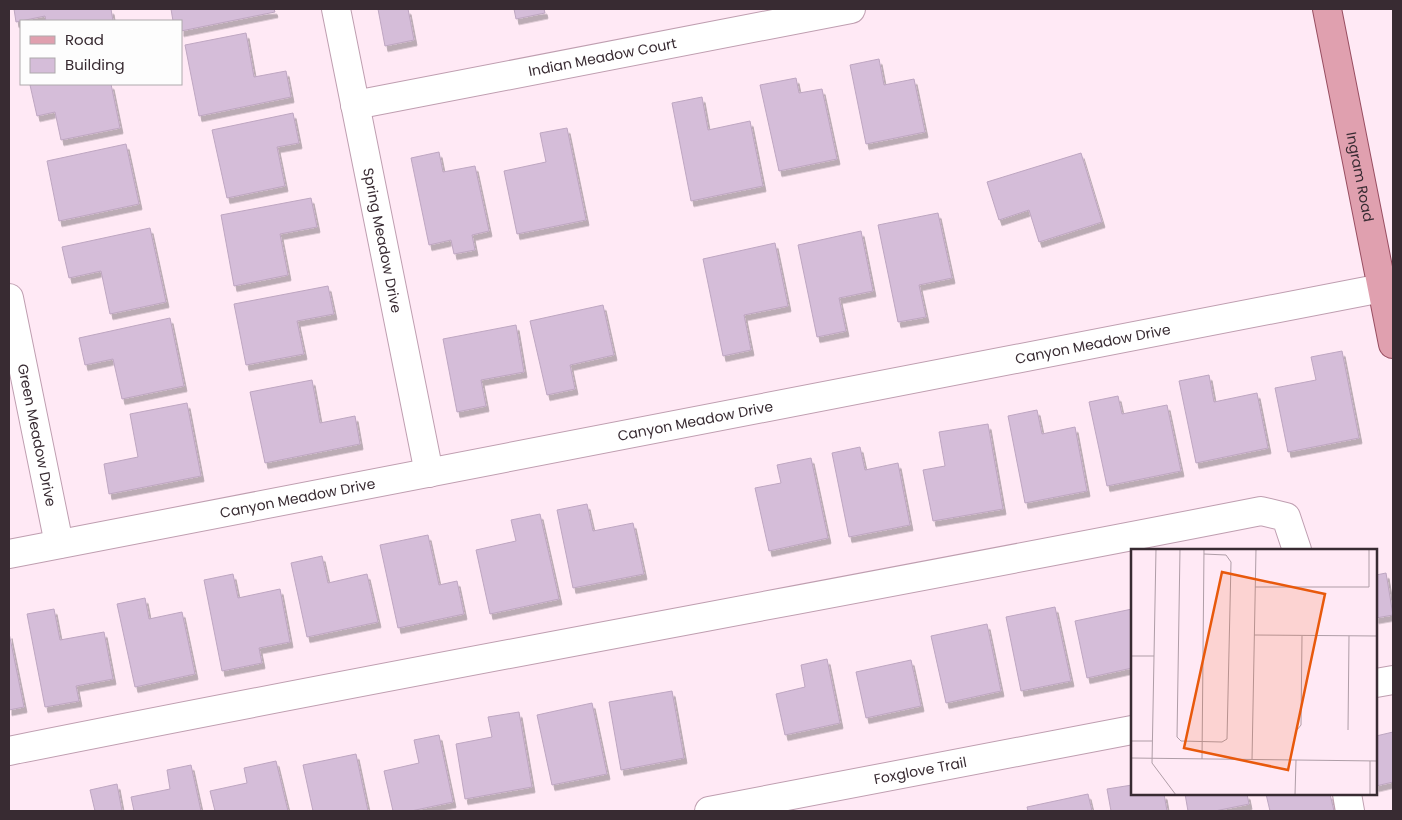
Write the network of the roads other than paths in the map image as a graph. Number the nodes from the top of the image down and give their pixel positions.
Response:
1 (336, 9) edge
2 (851, 9) edge
3 (1327, 9) edge
4 (356, 105) junction
5 (1382, 288) junction
6 (9, 298) edge
7 (1393, 344) edge
8 (429, 473) junction
9 (59, 544) junction
10 (1297, 549) edge
11 (9, 554) edge
12 (1393, 680) edge
13 (1377, 684) edge
14 (1131, 730) edge
15 (9, 751) edge
16 (1347, 795) edge
17 (709, 811) edge
18 (1350, 811) edge

1 - 4 street, Spring Meadow Drive
2 - 4 street, Indian Meadow Court
3 - 5 main road, Ingram Road
4 - 8 street, Spring Meadow Drive
5 - 7 main road, Ingram Road
5 - 8 street, Canyon Meadow Drive
6 - 9 street, Green Meadow Drive
8 - 9 street, Canyon Meadow Drive
9 - 11 street, Canyon Meadow Drive
10 - 15 street
12 - 13 street
14 - 17 street, Foxglove Trail
16 - 18 street

